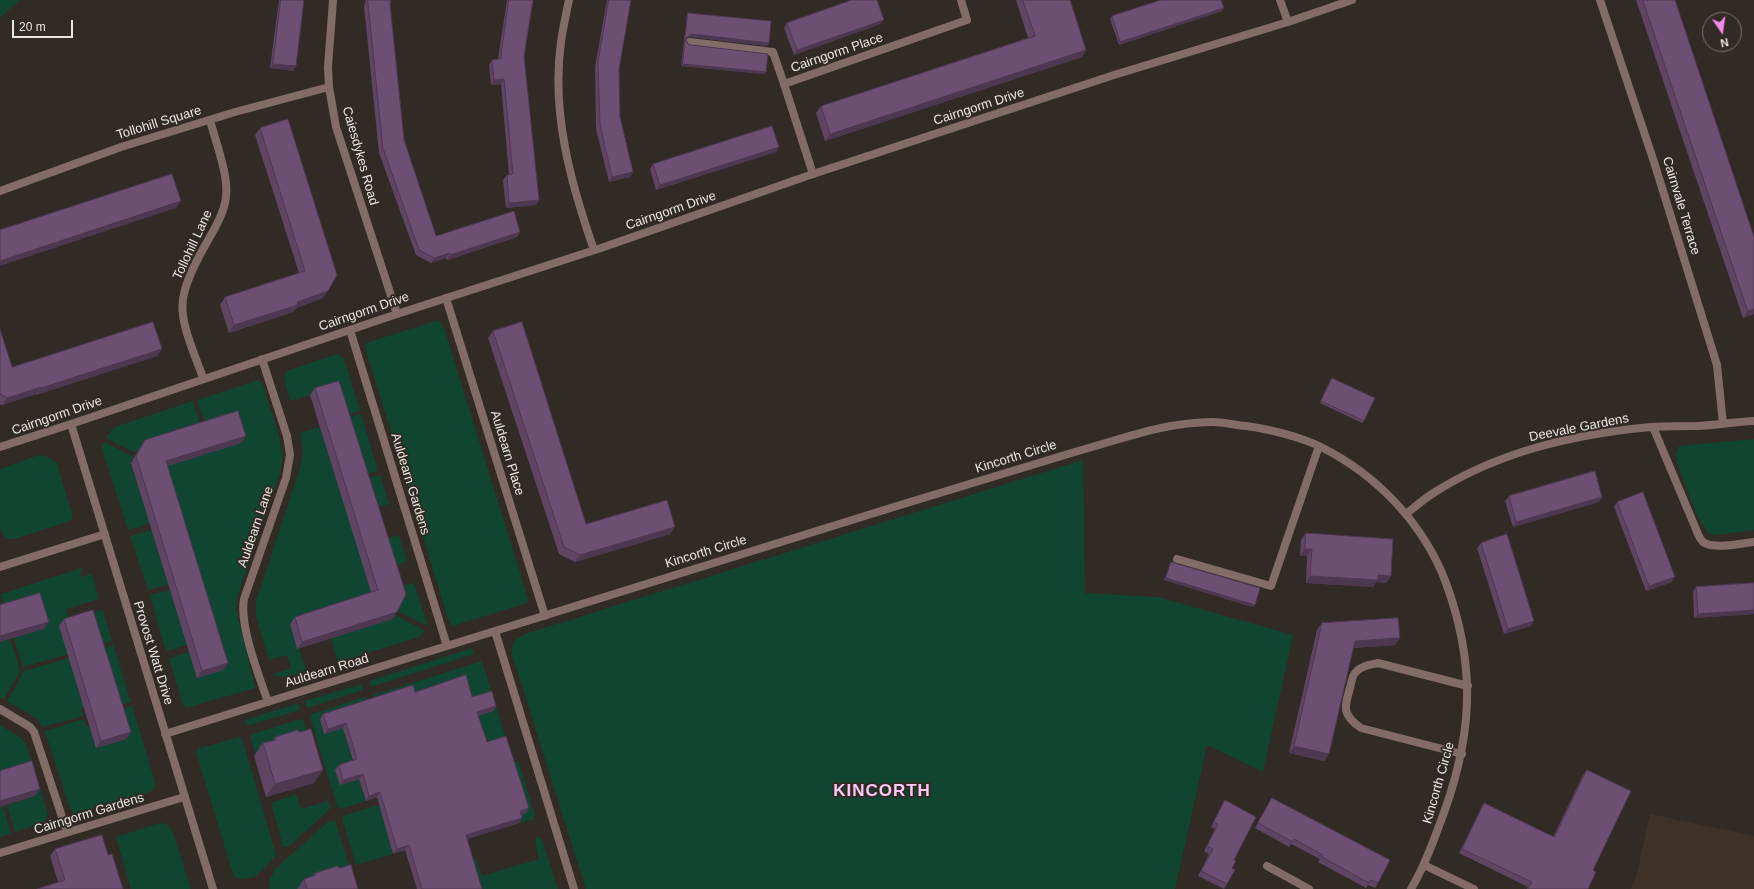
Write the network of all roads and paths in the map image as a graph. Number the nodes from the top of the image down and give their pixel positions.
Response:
1 (333, 0) edge
2 (569, 0) edge
3 (961, 0) edge
4 (1280, 0) edge
5 (1352, 0) edge
6 (1600, 0) edge
7 (1288, 22) junction
8 (690, 42) edge
9 (784, 84) junction
10 (329, 87) junction
11 (210, 120) junction
12 (813, 174) junction
13 (0, 191) edge
14 (594, 250) junction
15 (446, 298) junction
16 (397, 314) junction
17 (350, 330) junction
18 (262, 359) junction
19 (203, 378) junction
20 (1754, 421) edge
21 (71, 424) junction
22 (1723, 424) junction
23 (1653, 427) junction
24 (1319, 446) junction
25 (0, 447) edge
26 (1406, 514) junction
27 (105, 534) junction
28 (1754, 542) edge
29 (1177, 559) dead end
30 (0, 567) edge
31 (545, 616) junction
32 (495, 631) junction
33 (447, 646) junction
34 (1468, 686) junction
35 (268, 702) junction
36 (0, 708) edge
37 (165, 734) junction
38 (1462, 754) junction
39 (184, 797) junction
40 (67, 832) junction
41 (0, 853) edge
42 (1424, 865) junction
43 (1267, 866) dead end
44 (213, 889) edge
45 (574, 889) edge
46 (1309, 889) edge
47 (1412, 889) edge
48 (1474, 889) edge

1 - 10 street, Caiesdykes Road
2 - 14 street
3 - 9 street, Cairngorm Place
4 - 7 street
5 - 7 street, Cairngorm Drive
6 - 22 street, Cairnvale Terrace
7 - 12 street, Cairngorm Drive
8 - 9 street
9 - 12 street, Cairngorm Place
10 - 11 street, Tollohill Square
10 - 16 street, Caiesdykes Road
11 - 13 street, Tollohill Square
11 - 19 street, Tollohill Lane
12 - 14 street, Cairngorm Drive
14 - 15 street, Cairngorm Drive
15 - 16 street, Cairngorm Drive
15 - 31 street, Auldearn Place
16 - 17 street, Cairngorm Drive
17 - 18 street, Cairngorm Drive
17 - 33 street, Auldearn Gardens
18 - 19 street, Cairngorm Drive
18 - 35 street, Auldearn Lane
19 - 21 street, Cairngorm Drive
20 - 22 street, Deevale Gardens
21 - 25 street, Cairngorm Drive
21 - 27 street, Provost Watt Drive
22 - 23 street, Deevale Gardens
23 - 26 street, Deevale Gardens
23 - 28 street
24 - 26 street, Kincorth Circle
24 - 29 street
24 - 31 street, Kincorth Circle
26 - 34 street, Kincorth Circle
27 - 30 street
27 - 37 street, Provost Watt Drive
31 - 32 street, Kincorth Circle
32 - 33 street, Auldearn Road
32 - 45 street
33 - 35 street, Auldearn Road
34 - 38 street, Kincorth Circle
34 - 38 street
35 - 37 street, Auldearn Road
36 - 40 street
37 - 39 street, Provost Watt Drive
38 - 42 street, Kincorth Circle
39 - 40 street, Cairngorm Gardens
39 - 44 street, Provost Watt Drive
40 - 41 street, Cairngorm Gardens
42 - 47 street, Kincorth Circle
42 - 48 street
43 - 46 street

